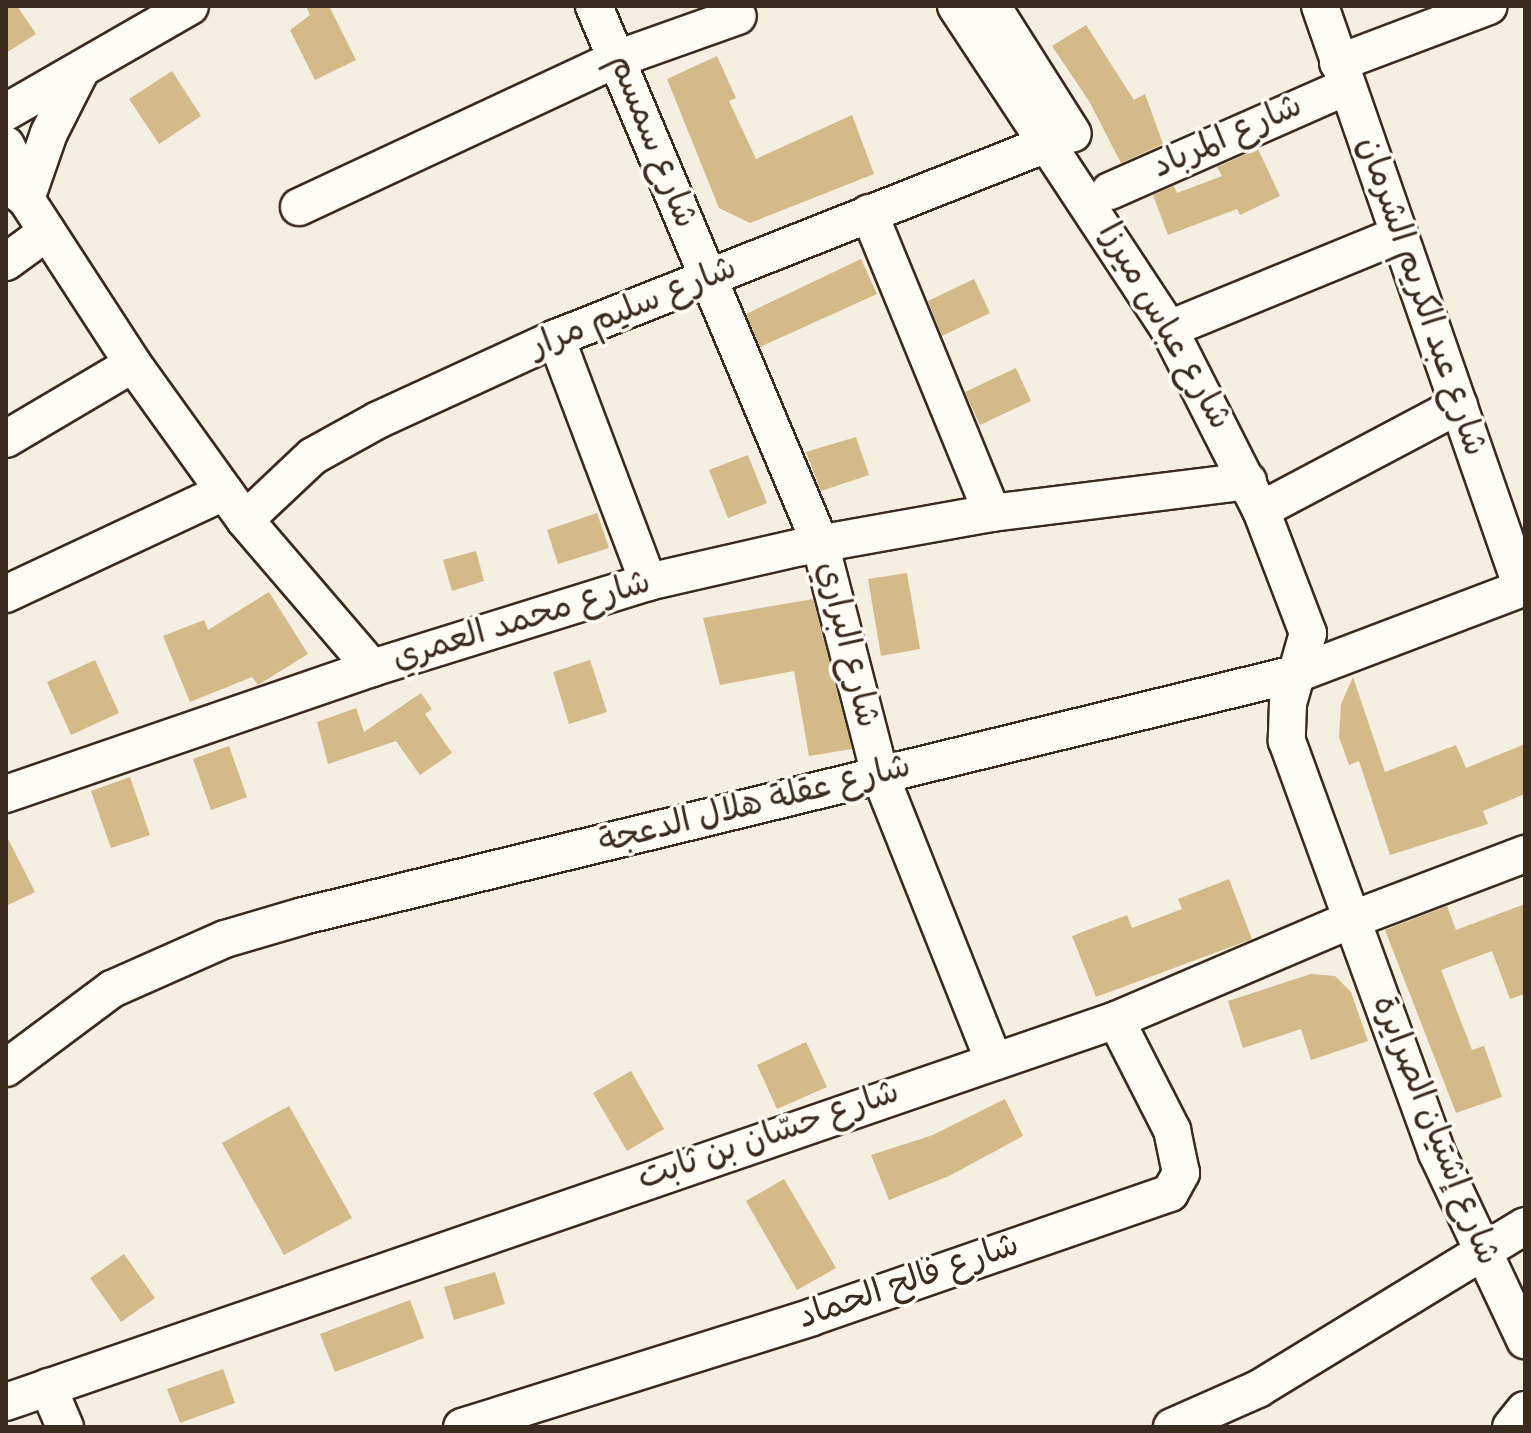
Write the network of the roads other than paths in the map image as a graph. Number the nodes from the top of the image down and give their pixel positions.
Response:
1 (190, 6) edge
2 (594, 6) edge
3 (956, 6) edge
4 (992, 6) edge
5 (1320, 6) edge
6 (1489, 6) edge
7 (738, 16) dead end
8 (617, 59) junction
9 (81, 70) junction
10 (1342, 75) junction
11 (6, 112) edge
12 (1049, 143) junction
13 (6, 145) edge
14 (16, 191) edge
15 (1110, 191) junction
16 (299, 207) dead end
17 (869, 213) junction
18 (47, 232) junction
19 (1398, 235) junction
20 (6, 262) edge
21 (707, 278) junction
22 (1178, 324) junction
23 (556, 338) junction
24 (133, 364) junction
25 (1459, 405) junction
26 (6, 439) edge
27 (1264, 497) junction
28 (235, 506) junction
29 (992, 513) junction
30 (820, 543) junction
31 (648, 582) junction
32 (1524, 588) edge
33 (6, 594) edge
34 (372, 668) junction
35 (1312, 668) junction
36 (1296, 757) joint
37 (880, 775) junction
38 (6, 794) edge
39 (1525, 854) edge
40 (1351, 920) junction
41 (1116, 1020) junction
42 (993, 1059) junction
43 (6, 1068) edge
44 (1525, 1226) edge
45 (1479, 1251) junction
46 (1525, 1340) edge
47 (48, 1387) junction
48 (6, 1402) edge
49 (1525, 1410) edge
50 (65, 1427) edge
51 (462, 1427) edge
52 (1172, 1427) edge
53 (1511, 1427) edge

1 - 9 street
2 - 8 street, شارع سمسم
3 - 12 street, شارع عباس ميرزا
4 - 15 street, شارع عباس ميرزا
5 - 10 street, شارع عبد الكريم الشرمان
6 - 10 street, شارع المرباد
7 - 8 street
8 - 16 street
8 - 21 street, شارع سمسم
9 - 11 street
9 - 14 street
10 - 15 street, شارع المرباد
10 - 19 street, شارع عبد الكريم الشرمان
12 - 17 street, شارع سليم مرار
12 - 22 street, شارع عباس ميرزا
13 - 14 street, شارع محمد العمري
14 - 18 street, شارع محمد العمري
15 - 22 street, شارع عباس ميرزا
17 - 21 street, شارع سليم مرار
17 - 29 street
18 - 20 street
18 - 24 street, شارع محمد العمري
19 - 22 street
19 - 25 street, شارع عبد الكريم الشرمان
21 - 23 street, شارع سليم مرار
21 - 30 street, شارع البراري
22 - 27 street, شارع عباس ميرزا
23 - 28 street, شارع سليم مرار
23 - 31 street
24 - 26 street
24 - 28 street, شارع محمد العمري
25 - 27 street
25 - 32 street, شارع عبد الكريم الشرمان
27 - 29 street, شارع محمد العمري
27 - 35 street, شارع عباس ميرزا
28 - 33 street, شارع سليم مرار
28 - 34 street, شارع محمد العمري
29 - 30 street, شارع محمد العمري
30 - 31 street, شارع محمد العمري
30 - 37 street, شارع البراري
31 - 34 street, شارع محمد العمري
32 - 35 street, شارع عقلة هلال الدعجة
34 - 38 street
35 - 36 street, شارع عباس ميرزا
35 - 37 street, شارع عقلة هلال الدعجة
36 - 40 street, شارع إشتيان الصرايرة
37 - 42 street, شارع البراري
37 - 43 street, شارع عقلة هلال الدعجة
39 - 40 street, شارع حسّان بن ثابت
40 - 41 street, شارع حسّان بن ثابت
40 - 45 street, شارع إشتيان الصرايرة
41 - 42 street, شارع حسّان بن ثابت
41 - 51 street, شارع فالح الحماد
42 - 47 street, شارع حسّان بن ثابت
44 - 45 street
45 - 46 street, شارع إشتيان الصرايرة
45 - 52 street
47 - 48 street, شارع حسّان بن ثابت
47 - 50 street
49 - 53 street

